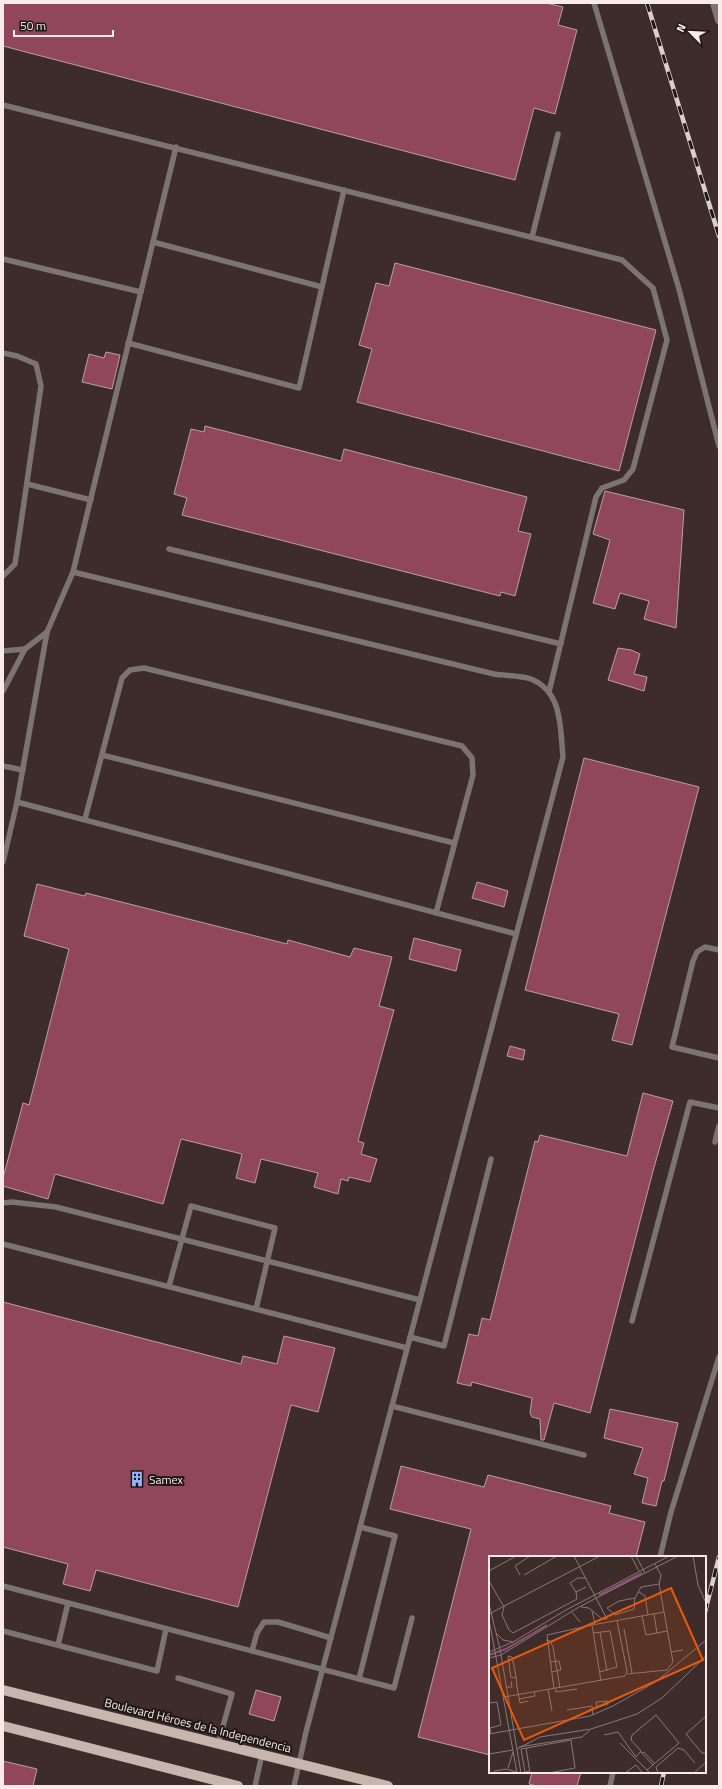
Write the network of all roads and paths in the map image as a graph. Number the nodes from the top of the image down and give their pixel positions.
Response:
1 (594, 3) edge
2 (714, 3) edge
3 (719, 20) edge
4 (3, 105) edge
5 (558, 134) dead end
6 (176, 147) junction
7 (344, 190) junction
8 (532, 237) junction
9 (153, 242) junction
10 (3, 259) edge
11 (322, 287) junction
12 (141, 292) junction
13 (128, 343) junction
14 (3, 353) edge
15 (719, 446) edge
16 (27, 484) junction
17 (90, 500) junction
18 (170, 549) dead end
19 (73, 572) junction
20 (3, 576) edge
21 (47, 632) junction
22 (560, 644) junction
23 (25, 649) junction
24 (3, 651) edge
25 (3, 691) edge
26 (549, 692) junction
27 (102, 755) junction
28 (3, 766) edge
29 (23, 770) junction
30 (17, 802) junction
31 (86, 819) junction
32 (454, 843) junction
33 (3, 862) edge
34 (436, 912) junction
35 (516, 934) junction
36 (719, 950) edge
37 (719, 1058) edge
38 (719, 1108) edge
39 (719, 1126) edge
40 (715, 1142) dead end
41 (492, 1159) dead end
42 (3, 1203) edge
43 (181, 1239) junction
44 (3, 1244) edge
45 (267, 1261) junction
46 (169, 1286) junction
47 (420, 1300) junction
48 (256, 1309) junction
49 (632, 1320) dead end
50 (410, 1337) junction
51 (407, 1348) junction
52 (719, 1358) edge
53 (392, 1406) junction
54 (584, 1455) dead end
55 (360, 1527) junction
56 (660, 1556) edge
57 (3, 1586) edge
58 (68, 1603) junction
59 (412, 1618) dead end
60 (166, 1629) junction
61 (3, 1631) edge
62 (331, 1638) junction
63 (58, 1645) junction
64 (252, 1651) junction
65 (323, 1669) junction
66 (178, 1678) dead end
67 (359, 1679) junction
68 (3, 1690) edge
69 (3, 1726) edge
70 (218, 1744) junction
71 (262, 1754) junction
72 (299, 1764) junction
73 (613, 1773) edge
74 (238, 1786) edge
75 (255, 1786) edge
76 (294, 1786) edge
77 (388, 1786) edge
78 (610, 1786) edge

1 - 15 lane
2 - 3 street
4 - 6 lane
5 - 8 lane
6 - 7 lane
6 - 9 lane
7 - 8 lane
7 - 11 lane
8 - 22 lane
9 - 11 lane
9 - 12 lane
10 - 12 lane
11 - 13 lane
12 - 13 lane
13 - 17 lane
14 - 16 lane
16 - 17 lane
16 - 20 lane
17 - 19 lane
18 - 22 lane
19 - 21 lane
19 - 26 lane
21 - 23 lane
21 - 29 lane
22 - 26 lane
23 - 24 lane
23 - 25 lane
26 - 35 lane
27 - 31 lane
27 - 32 lane
27 - 32 lane
28 - 29 lane
29 - 30 lane
30 - 31 lane
30 - 33 lane
31 - 34 lane
32 - 34 lane
34 - 35 lane
35 - 47 lane
36 - 37 lane
38 - 49 lane
39 - 40 lane
41 - 50 lane
42 - 43 lane
43 - 45 lane
43 - 45 lane
43 - 46 lane
44 - 46 lane
45 - 47 lane
45 - 48 lane
46 - 48 lane
47 - 50 lane
48 - 51 lane
50 - 51 lane
51 - 53 lane
52 - 56 lane
53 - 54 lane
53 - 55 lane
55 - 62 lane
55 - 67 lane
57 - 58 lane
58 - 60 lane
58 - 63 lane
59 - 67 lane
60 - 63 lane
60 - 64 lane
61 - 63 lane
62 - 64 lane
62 - 65 lane
64 - 65 lane
65 - 67 lane
65 - 72 lane
66 - 70 lane
68 - 70 main road, Boulevard Héroes de la Independencia
69 - 74 main road
70 - 71 main road, Boulevard Héroes de la Independencia
71 - 72 main road, Boulevard Héroes de la Independencia
71 - 75 lane
72 - 76 lane
72 - 77 main road, Boulevard Héroes de la Independencia
73 - 78 lane

